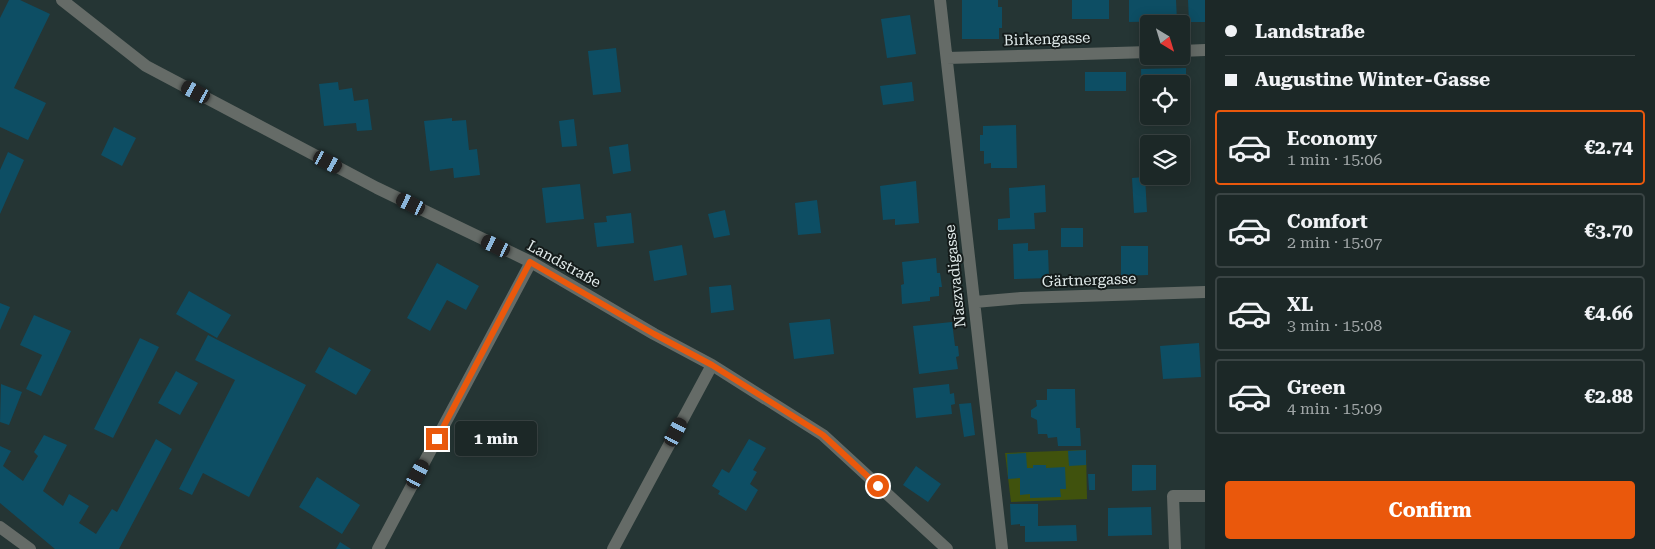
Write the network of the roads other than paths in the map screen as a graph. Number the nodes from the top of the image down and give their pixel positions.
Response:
1 (62, 0) edge
2 (940, 0) edge
3 (1205, 50) edge
4 (1190, 51) edge
5 (1140, 52) edge
6 (947, 58) junction
7 (530, 262) junction
8 (1205, 292) edge
9 (975, 302) junction
10 (712, 365) junction
11 (1205, 496) edge
12 (0, 527) edge
13 (30, 549) edge
14 (378, 549) edge
15 (613, 549) edge
16 (947, 549) edge
17 (1002, 549) edge
18 (1175, 549) edge

1 - 7 street, Landstraße
2 - 6 street, Naszvadigasse
3 - 4 street
5 - 6 street, Birkengasse
6 - 9 street, Naszvadigasse
7 - 10 street, Landstraße
7 - 14 street
8 - 9 street, Gärtnergasse
9 - 17 street, Naszvadigasse
10 - 15 street
10 - 16 street, Landstraße
11 - 18 street
12 - 13 street

